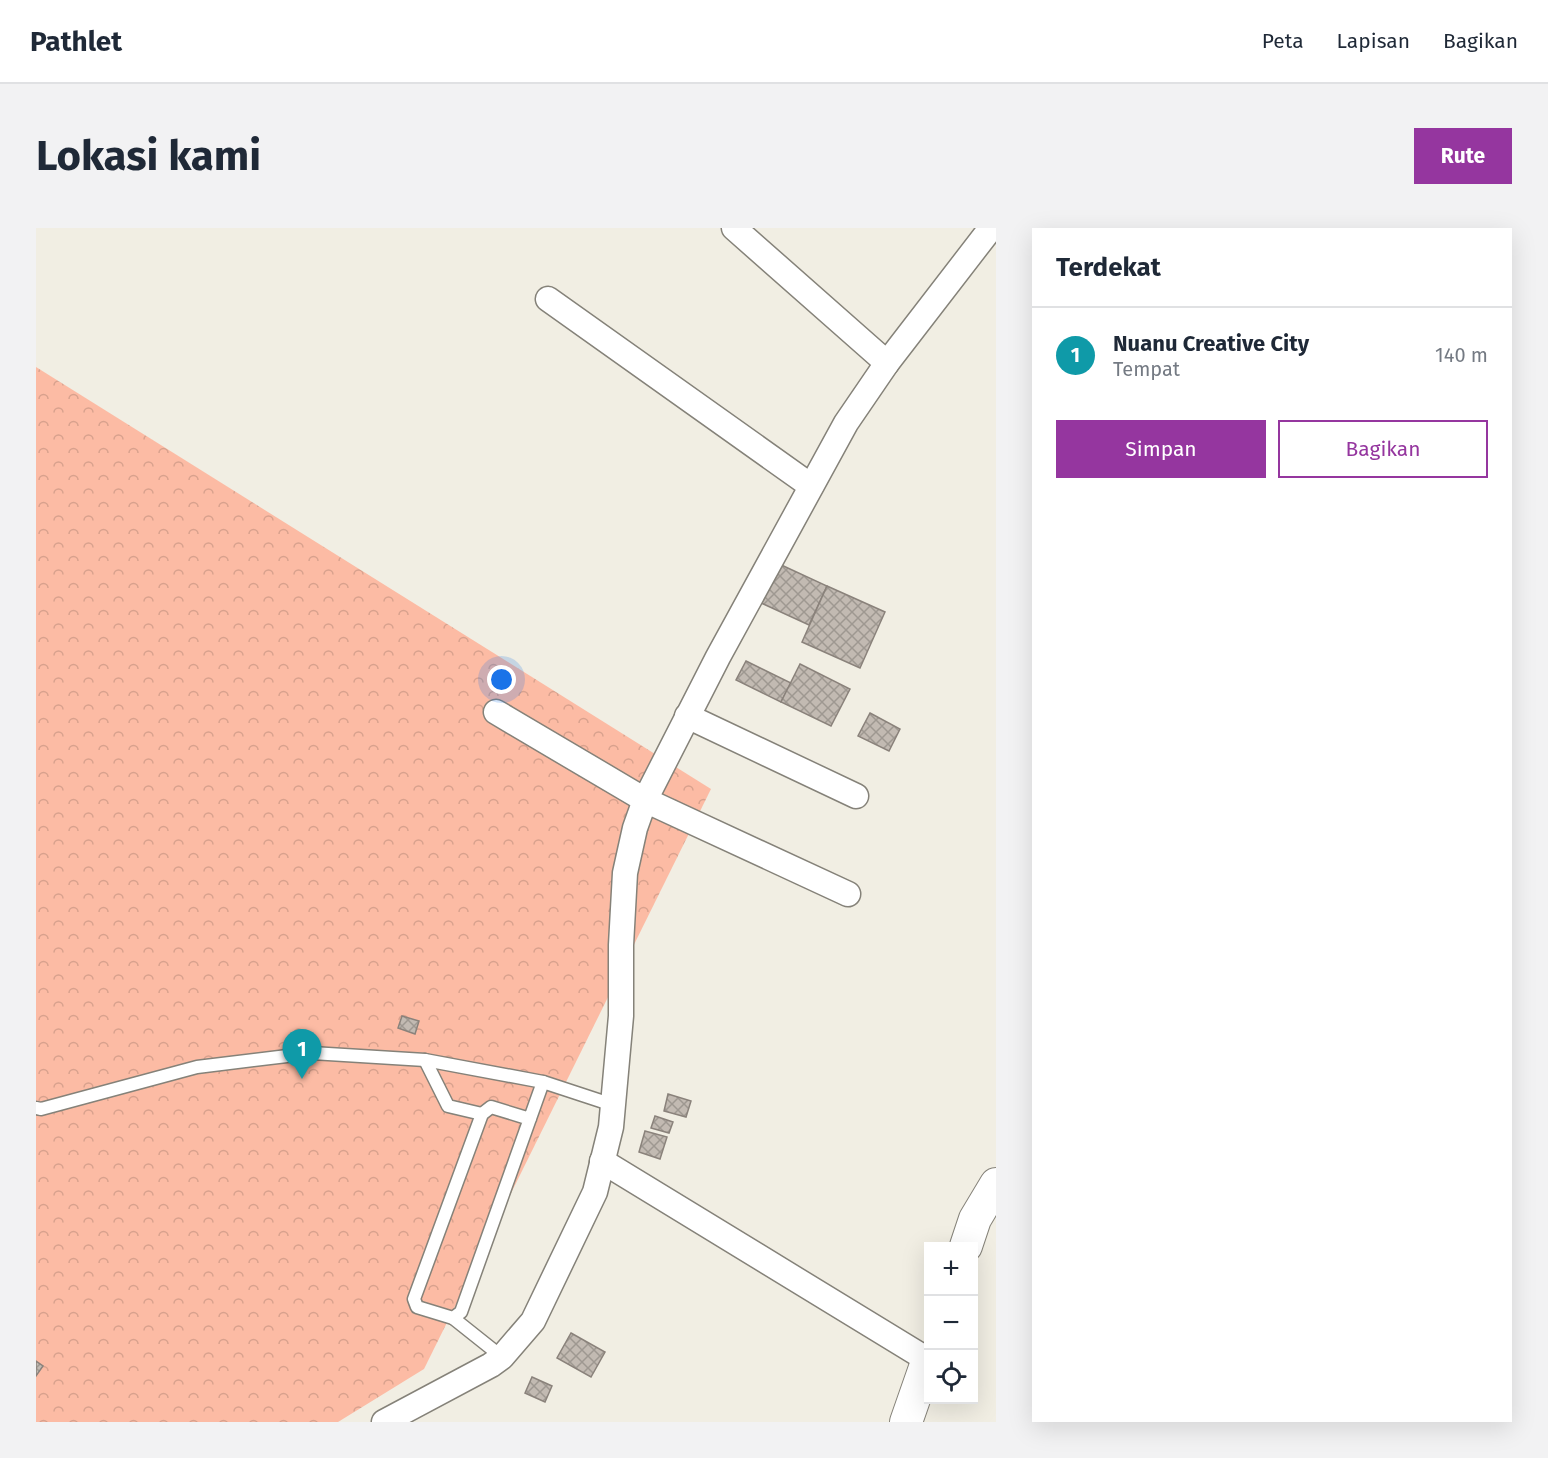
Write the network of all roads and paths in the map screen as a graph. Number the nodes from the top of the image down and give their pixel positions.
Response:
1 (735, 228) edge
2 (991, 228) edge
3 (548, 299) dead end
4 (887, 363) junction
5 (811, 486) junction
6 (496, 712) dead end
7 (687, 716) junction
8 (856, 796) dead end
9 (645, 800) junction
10 (848, 894) dead end
11 (425, 1060) junction
12 (543, 1082) junction
13 (613, 1105) junction
14 (36, 1108) edge
15 (482, 1114) junction
16 (530, 1119) junction
17 (602, 1161) junction
18 (996, 1184) edge
19 (967, 1242) edge
20 (453, 1318) junction
21 (502, 1357) junction
22 (924, 1357) edge
23 (924, 1370) edge
24 (384, 1422) edge
25 (906, 1422) edge

1 - 4 street
2 - 4 street
3 - 5 street
4 - 5 street
5 - 7 street
6 - 9 street
7 - 8 street
7 - 9 street
9 - 10 street
9 - 13 street
11 - 12 lane
11 - 14 lane
11 - 15 lane
12 - 13 lane
12 - 16 lane
13 - 17 street
15 - 16 lane
15 - 20 lane
16 - 20 lane
17 - 21 street
17 - 22 street
18 - 19 street
20 - 21 lane
21 - 24 street
23 - 25 street

